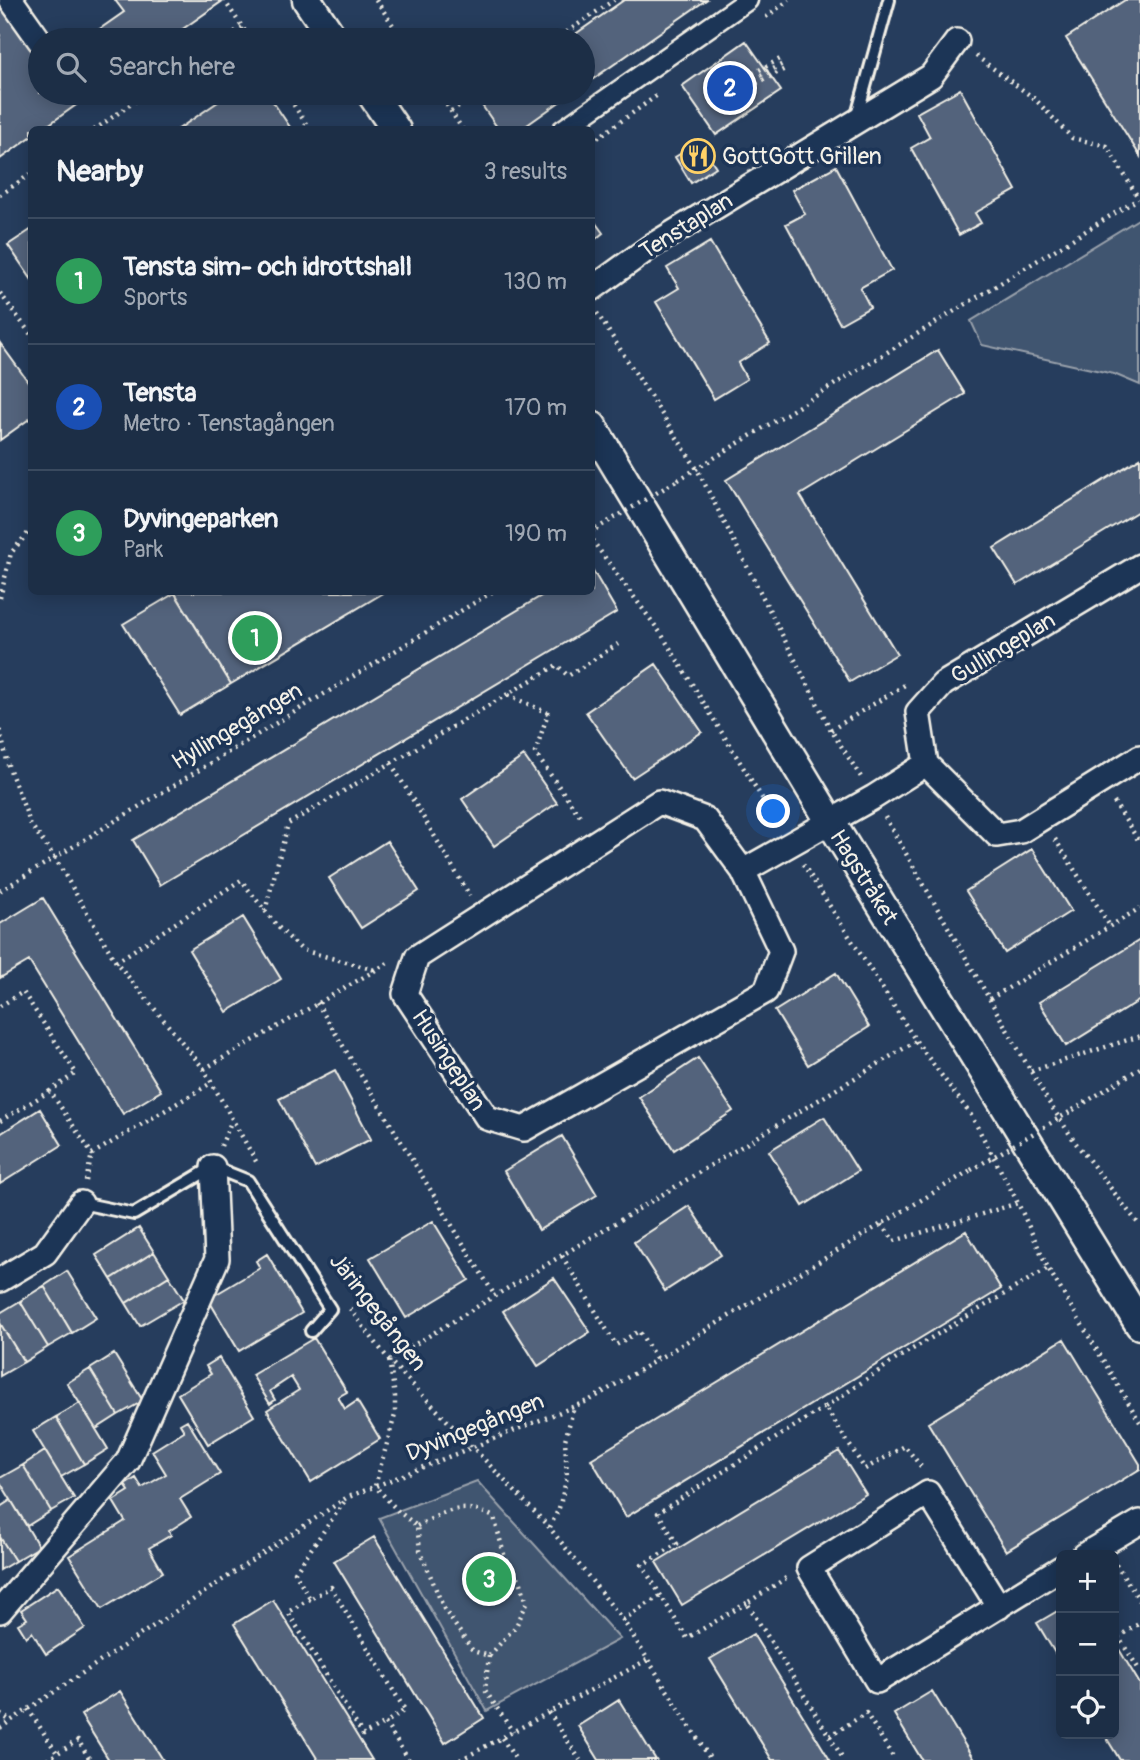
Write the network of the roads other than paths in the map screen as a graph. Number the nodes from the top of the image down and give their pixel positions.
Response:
1 (11, 0) edge
2 (307, 0) edge
3 (748, 0) edge
4 (889, 0) edge
5 (31, 28) edge
6 (326, 28) edge
7 (957, 41) road end
8 (378, 105) edge
9 (855, 123) junction
10 (393, 126) edge
11 (568, 126) edge
12 (595, 287) edge
13 (595, 431) edge
14 (1140, 566) edge
15 (1140, 757) edge
16 (926, 764) junction
17 (830, 821) junction
18 (743, 871) junction
19 (212, 1167) junction
20 (81, 1203) joint
21 (0, 1280) edge
22 (1140, 1325) edge
23 (311, 1331) dead end
24 (1140, 1522) edge
25 (1092, 1550) edge
26 (1056, 1572) edge
27 (999, 1607) junction
28 (0, 1611) edge

1 - 5 street
2 - 6 street
3 - 11 street
4 - 9 lane
7 - 9 street, Tenstaplan
8 - 10 street
9 - 12 street, Tenstaplan
13 - 17 street, Hagstråket
14 - 16 street, Gullingeplan
15 - 16 street
16 - 17 street
17 - 18 street
17 - 22 street, Hagstråket
18 - 18 street, Husingeplan
19 - 20 lane
19 - 23 lane
19 - 28 street
20 - 21 street
24 - 25 street
26 - 27 street
27 - 27 street

